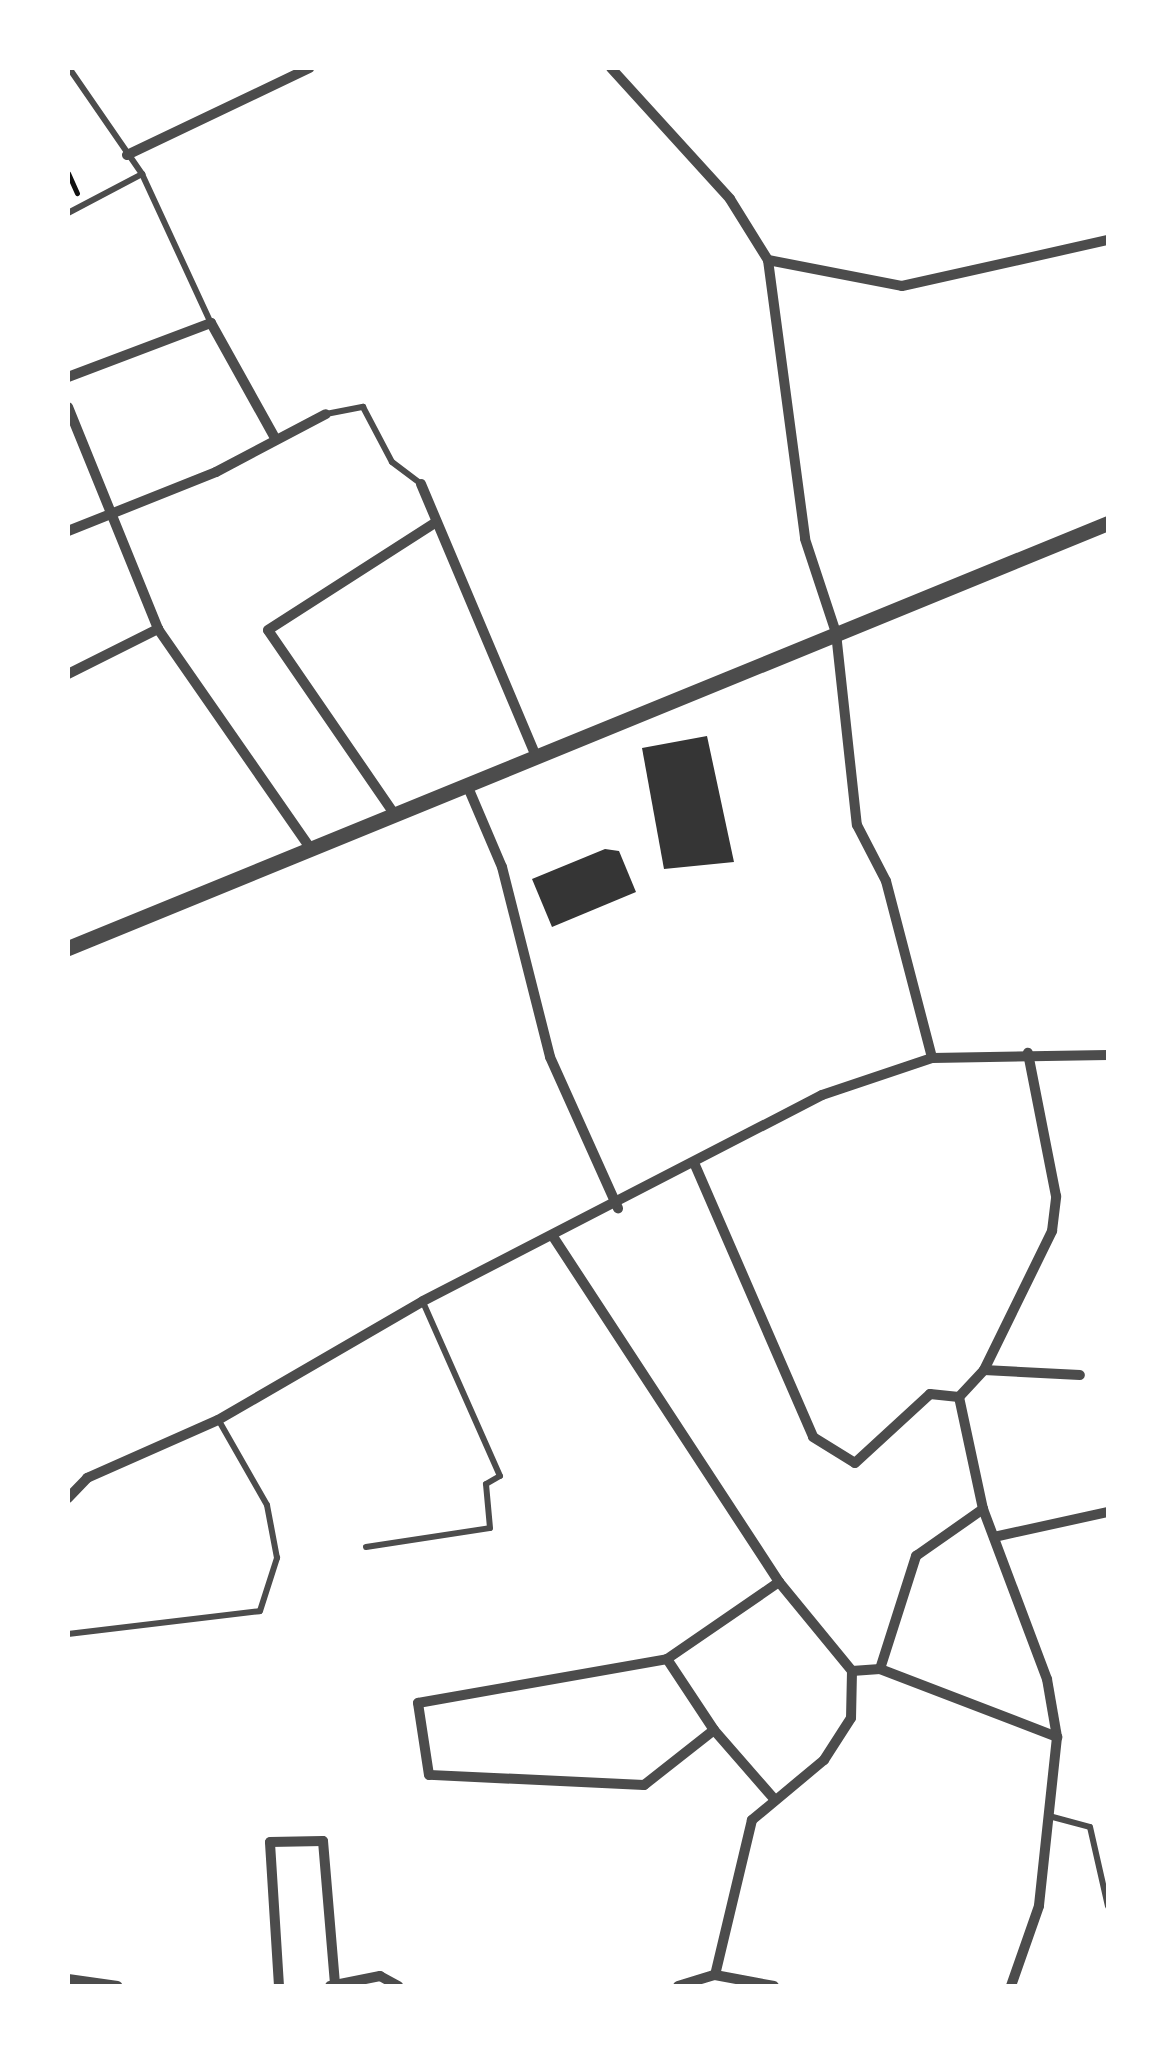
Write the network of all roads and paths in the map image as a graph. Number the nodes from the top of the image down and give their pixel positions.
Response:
1 (69, 68) edge
2 (309, 68) edge
3 (611, 68) edge
4 (127, 155) junction
5 (142, 174) junction
6 (68, 213) edge
7 (1108, 240) edge
8 (768, 260) junction
9 (211, 323) junction
10 (68, 377) edge
11 (68, 406) edge
12 (326, 414) joint
13 (274, 436) junction
14 (421, 484) joint
15 (105, 516) junction
16 (436, 522) junction
17 (1108, 523) edge
18 (68, 531) edge
19 (158, 629) junction
20 (836, 633) junction
21 (68, 674) edge
22 (536, 756) junction
23 (466, 785) junction
24 (395, 815) junction
25 (310, 849) junction
26 (68, 948) edge
27 (1028, 1052) junction
28 (1108, 1055) edge
29 (932, 1058) junction
30 (694, 1165) junction
31 (618, 1208) junction
32 (554, 1238) junction
33 (423, 1300) junction
34 (984, 1370) junction
35 (1080, 1375) dead end
36 (959, 1397) junction
37 (218, 1420) junction
38 (68, 1498) edge
39 (983, 1509) junction
40 (1108, 1512) edge
41 (994, 1538) junction
42 (366, 1547) dead end
43 (779, 1582) junction
44 (68, 1634) edge
45 (667, 1659) junction
46 (880, 1669) junction
47 (852, 1671) junction
48 (714, 1730) junction
49 (1057, 1737) junction
50 (775, 1800) junction
51 (1048, 1816) junction
52 (1108, 1906) edge
53 (716, 1975) junction
54 (68, 1979) edge
55 (99, 1985) edge
56 (118, 1986) edge
57 (279, 1986) edge
58 (332, 1986) edge
59 (398, 1986) edge
60 (678, 1986) edge
61 (774, 1986) edge
62 (1010, 1986) edge

1 - 4 lane
2 - 4 street
3 - 8 street
4 - 5 lane
5 - 6 lane
5 - 9 lane
7 - 8 street
8 - 20 street
9 - 10 street
9 - 13 street
11 - 15 street
12 - 13 street
12 - 14 lane
13 - 15 street
14 - 16 street
15 - 18 street
15 - 19 street
16 - 22 street
16 - 24 street
17 - 20 street
19 - 21 street
19 - 25 street
20 - 22 street
20 - 29 street
22 - 23 street
23 - 24 street
23 - 31 street
24 - 25 street
25 - 26 street
27 - 28 street
27 - 29 street
27 - 34 street
29 - 30 street
30 - 31 street
30 - 36 street
31 - 32 street
32 - 33 street
32 - 43 street
33 - 37 street
33 - 42 lane
34 - 35 street
34 - 36 street
36 - 39 street
37 - 38 street
37 - 44 lane
39 - 41 street
39 - 46 street
40 - 41 street
41 - 49 street
43 - 45 street
43 - 47 street
45 - 48 street
45 - 48 street
46 - 47 street
46 - 49 street
47 - 50 street
48 - 50 street
49 - 51 street
50 - 53 street
51 - 52 lane
51 - 62 street
53 - 60 street
53 - 61 street
54 - 55 street
55 - 56 street
57 - 58 street
58 - 59 street

